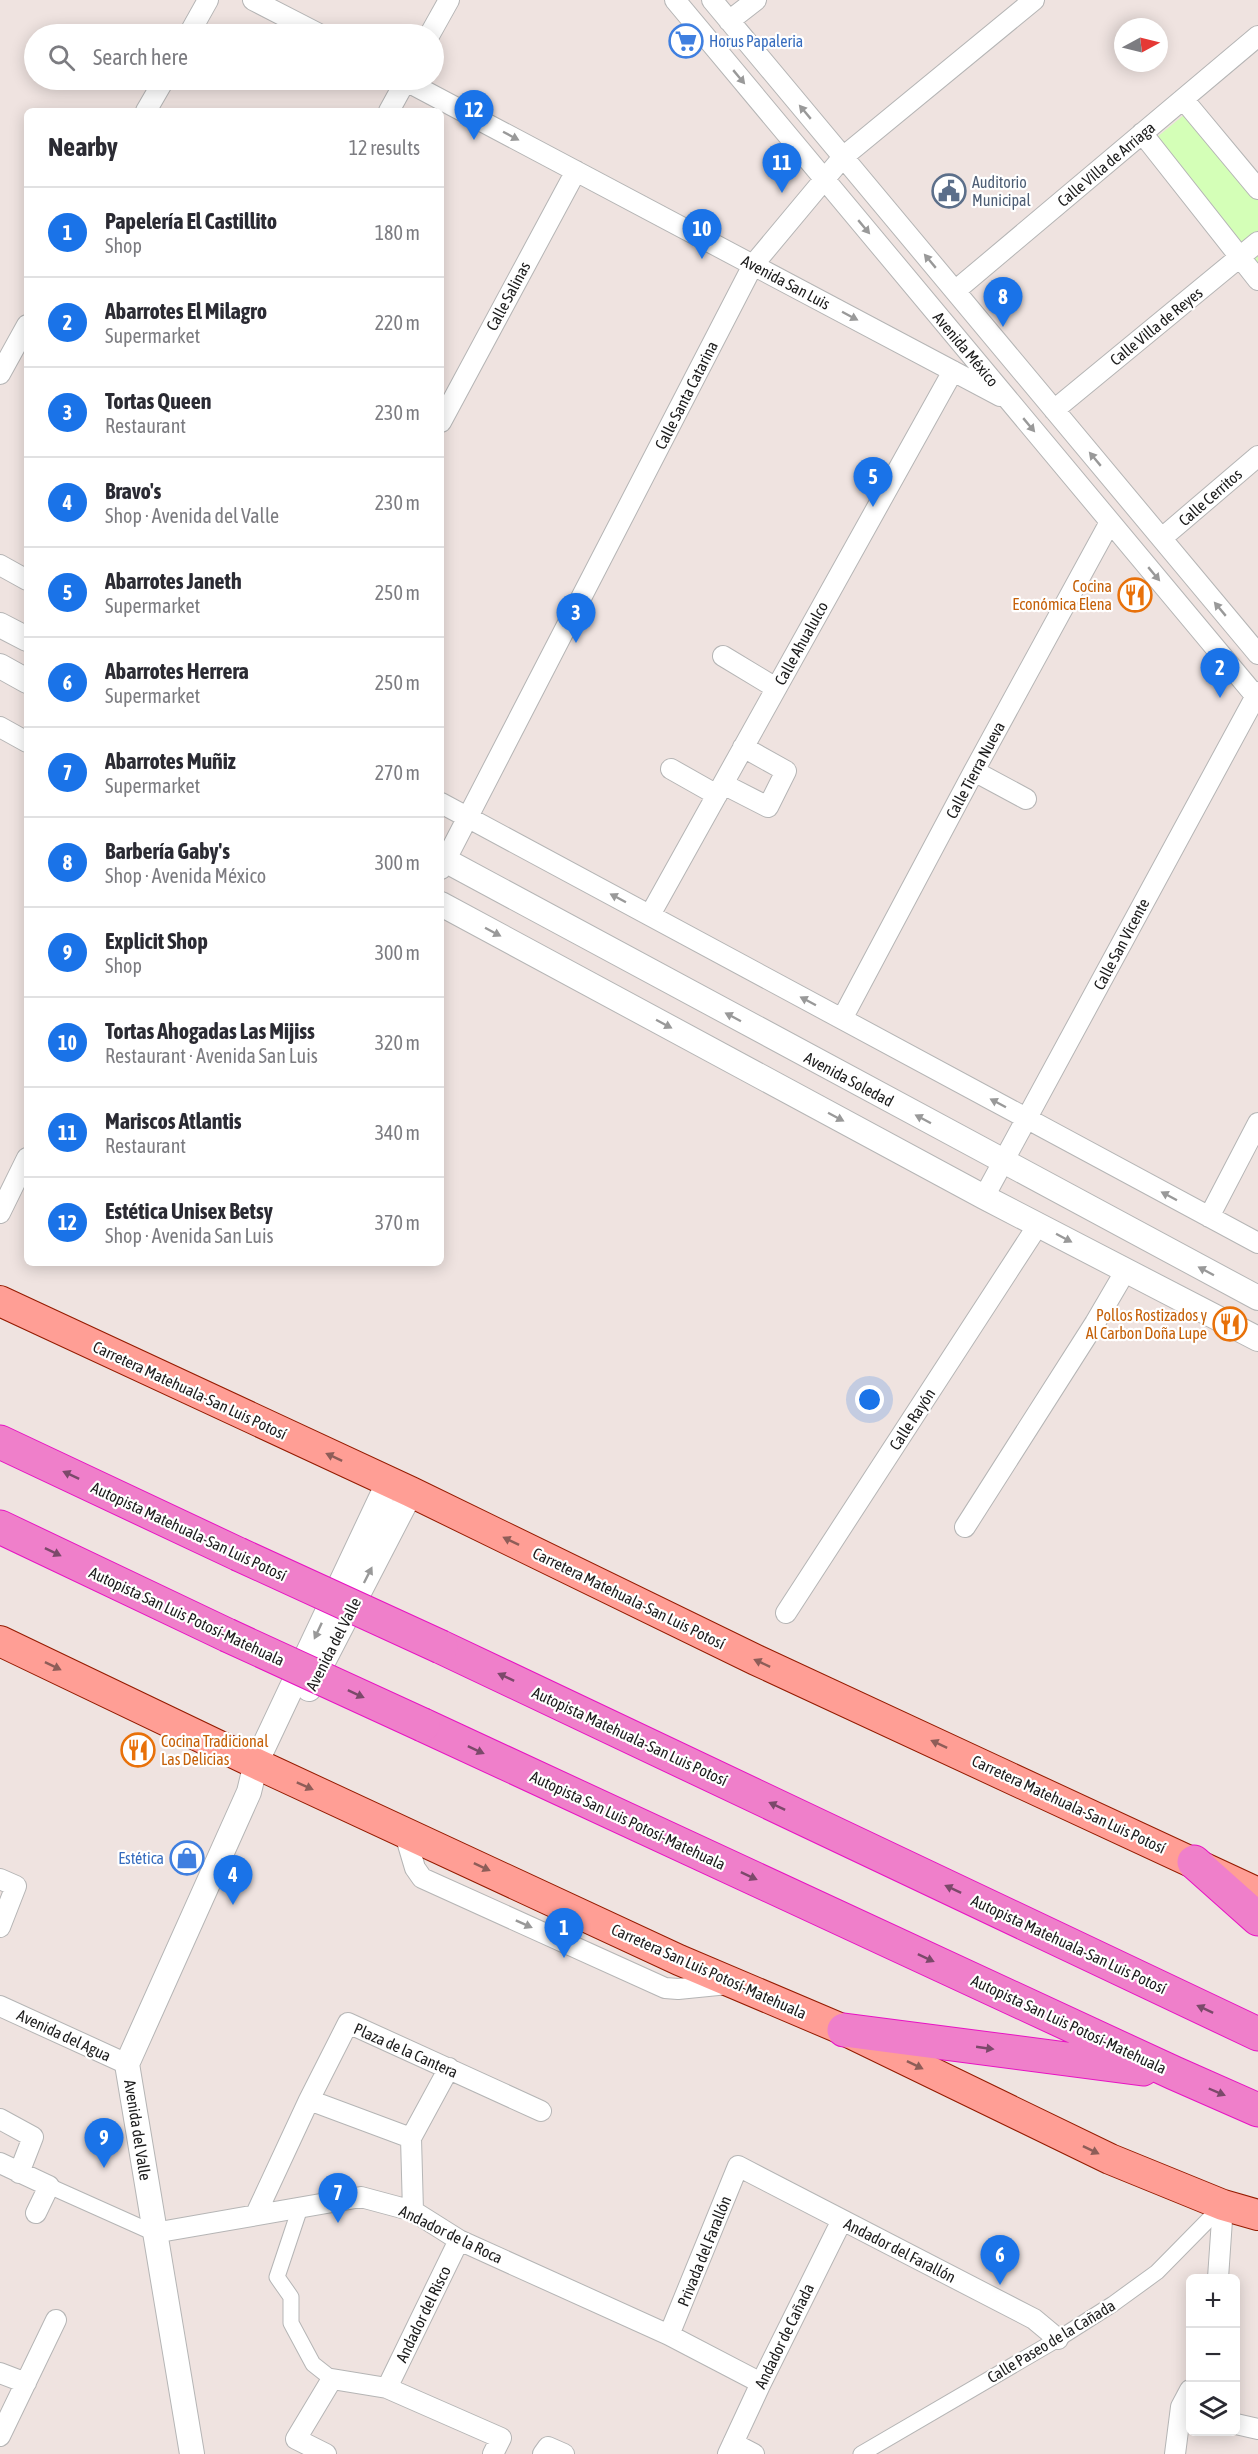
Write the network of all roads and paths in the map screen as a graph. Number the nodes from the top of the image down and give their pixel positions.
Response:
1 (208, 0) edge
2 (253, 0) edge
3 (449, 0) edge
4 (675, 0) edge
5 (712, 0) edge
6 (756, 0) edge
7 (1034, 0) edge
8 (729, 21) junction
9 (195, 24) edge
10 (299, 24) edge
11 (436, 24) edge
12 (1258, 36) edge
13 (158, 90) edge
14 (400, 90) edge
15 (424, 90) edge
16 (1183, 99) junction
17 (148, 108) edge
18 (391, 108) edge
19 (1142, 134) junction
20 (843, 158) junction
21 (576, 171) junction
22 (824, 178) junction
23 (1258, 189) edge
24 (1258, 242) edge
25 (1240, 258) junction
26 (753, 265) junction
27 (1258, 280) edge
28 (955, 291) junction
29 (24, 330) edge
30 (953, 371) junction
31 (0, 374) edge
32 (1009, 400) junction
33 (1054, 410) junction
34 (444, 416) edge
35 (1258, 456) edge
36 (1110, 522) junction
37 (1162, 538) junction
38 (0, 565) edge
39 (24, 578) edge
40 (0, 625) edge
41 (24, 637) edge
42 (1258, 654) edge
43 (723, 656) dead end
44 (0, 666) edge
45 (24, 679) edge
46 (776, 688) junction
47 (1257, 695) edge
48 (0, 727) edge
49 (24, 740) edge
50 (743, 747) junction
51 (671, 769) dead end
52 (974, 771) junction
53 (720, 789) junction
54 (1026, 799) dead end
55 (444, 805) edge
56 (467, 817) junction
57 (444, 858) edge
58 (444, 863) edge
59 (444, 906) edge
60 (650, 915) junction
61 (842, 1019) junction
62 (1028, 1119) junction
63 (1258, 1123) edge
64 (1004, 1163) junction
65 (24, 1164) edge
66 (984, 1197) junction
67 (0, 1213) edge
68 (1209, 1217) junction
69 (1038, 1225) junction
70 (1258, 1243) edge
71 (1126, 1270) junction
72 (1258, 1298) edge
73 (0, 1300) edge
74 (1258, 1340) edge
75 (0, 1442) edge
76 (400, 1487) junction
77 (0, 1527) edge
78 (965, 1527) dead end
79 (786, 1613) dead end
80 (1, 1644) edge
81 (262, 1766) junction
82 (1194, 1862) junction
83 (0, 1879) edge
84 (1258, 1893) edge
85 (1258, 1919) edge
86 (0, 1927) edge
87 (0, 2006) edge
88 (844, 2030) junction
89 (1258, 2034) edge
90 (127, 2064) junction
91 (449, 2068) junction
92 (1174, 2073) junction
93 (309, 2100) junction
94 (1258, 2110) edge
95 (541, 2111) dead end
96 (0, 2119) edge
97 (411, 2138) junction
98 (0, 2163) edge
99 (738, 2166) joint
100 (19, 2173) junction
101 (49, 2186) junction
102 (1223, 2205) junction
103 (300, 2208) junction
104 (413, 2211) junction
105 (36, 2213) dead end
106 (256, 2214) junction
107 (1258, 2215) edge
108 (842, 2220) junction
109 (154, 2233) junction
110 (459, 2240) junction
111 (1218, 2274) edge
112 (56, 2320) dead end
113 (669, 2335) junction
114 (1058, 2339) junction
115 (0, 2373) edge
116 (332, 2379) junction
117 (26, 2383) junction
118 (761, 2383) junction
119 (387, 2388) junction
120 (1186, 2398) edge
121 (1240, 2425) edge
122 (1258, 2429) edge
123 (0, 2436) edge
124 (731, 2449) edge
125 (192, 2454) edge
126 (326, 2454) edge
127 (493, 2454) edge
128 (543, 2454) edge
129 (564, 2454) edge
130 (754, 2454) edge
131 (861, 2454) edge
132 (1175, 2454) edge

1 - 9 street
2 - 10 street
3 - 11 street
4 -> 22 street, Avenida México
5 - 8 street, Avenida México
6 - 8 street
7 - 20 street, Calle Santa Catarina
20 -> 8 street, Avenida México
12 - 16 street, Calle Villa de Arriaga
13 - 17 street
14 - 18 street
15 -> 21 street, Avenida San Luis
16 - 19 street, Calle Villa de Arriaga
16 - 23 street
19 - 25 street
19 - 28 street, Calle Villa de Arriaga
20 - 22 street, Calle Santa Catarina
28 -> 20 street, Avenida México
21 - 26 street, Avenida San Luis
21 - 34 street, Calle Salinas
22 - 26 street, Calle Santa Catarina
22 -> 32 street, Avenida México
24 - 25 street, Calle Villa de Reyes
25 - 27 street
25 - 33 street, Calle Villa de Reyes
26 -> 30 street, Avenida San Luis
26 - 56 street, Calle Santa Catarina
28 - 33 street, Avenida México
29 - 31 street
30 - 32 street, Avenida San Luis
30 - 46 street, Calle Ahualulco
32 -> 36 street, Avenida México
37 -> 33 street, Avenida México
35 - 37 street, Calle Cerritos
36 -> 47 street, Avenida México
36 - 52 street, Calle Tierra Nueva
42 -> 37 street, Avenida México
38 - 39 street
40 - 41 street
43 - 46 street
44 - 45 street
46 - 50 street, Calle Ahualulco
47 - 62 street, Calle San Vicente
48 - 49 street
50 - 53 street, Calle Ahualulco
50 - 53 street
51 - 53 street
52 - 54 street
52 - 61 street, Calle Tierra Nueva
53 - 60 street, Calle Ahualulco
55 - 56 street
56 - 57 street, Calle Santa Catarina
60 -> 56 street
64 -> 58 street, Avenida Soledad
59 -> 66 street
61 -> 60 street
62 -> 61 street
62 - 64 street, Calle San Vicente
68 -> 62 street
63 - 68 street
64 - 66 street, Calle San Vicente
72 -> 64 street, Avenida Soledad
65 - 67 street
66 - 69 street
68 - 70 street
69 -> 71 street
69 - 79 street, Calle Rayón
71 - 74 street
71 - 78 street
76 -> 73 main road, Carretera Matehuala-San Luis Potosí
89 -> 75 highway, Autopista Matehuala-San Luis Potosí, bridge
76 - 81 street, Avenida del Valle
82 -> 76 main road, Carretera Matehuala-San Luis Potosí
77 -> 92 highway, Autopista San Luis Potosí-Matehuala, bridge
80 -> 81 main road, Carretera San Luis Potosí-Matehuala
81 -> 88 main road, Carretera San Luis Potosí-Matehuala
81 - 90 street, Avenida del Valle
82 - 84 main road, Carretera Matehuala-San Luis Potosí
82 - 85 highway
83 - 86 street
87 - 90 street, Avenida del Agua
88 -> 92 highway
88 -> 102 main road, Carretera San Luis Potosí-Matehuala
90 - 109 street, Avenida del Valle
91 - 93 street, Plaza de la Cantera
91 - 95 street, Plaza de la Cantera
91 - 97 street
92 -> 94 highway, Autopista San Luis Potosí-Matehuala
93 - 97 street
93 - 106 street, Plaza de la Cantera
96 - 100 street
97 - 104 street
98 - 100 street
99 - 108 street, Andador del Farallón
99 - 113 street, Privada del Farallón
100 - 101 street
101 - 105 street
101 - 109 street
102 - 107 main road, Carretera San Luis Potosí-Matehuala
102 - 111 street
102 - 114 street, Calle Paseo de la Cañada
103 - 104 street, Andador de la Roca
103 - 106 street, Andador de la Roca
103 - 116 street
104 - 110 street, Andador de la Roca
106 - 109 street, Andador de la Roca
108 - 114 street, Andador del Farallón
108 - 118 street, Andador de Cañada
109 - 125 street, Avenida del Valle
110 - 113 street, Andador de la Roca
110 - 119 street, Andador del Risco
112 - 117 street
113 - 118 street, Andador de la Roca
114 - 131 street, Calle Paseo de la Cañada
115 - 117 street
116 - 119 street
116 - 126 street
117 - 123 street
118 - 124 street, Andador de Cañada
119 - 127 street
120 - 132 street
121 - 122 street
124 - 130 street
128 - 129 street

